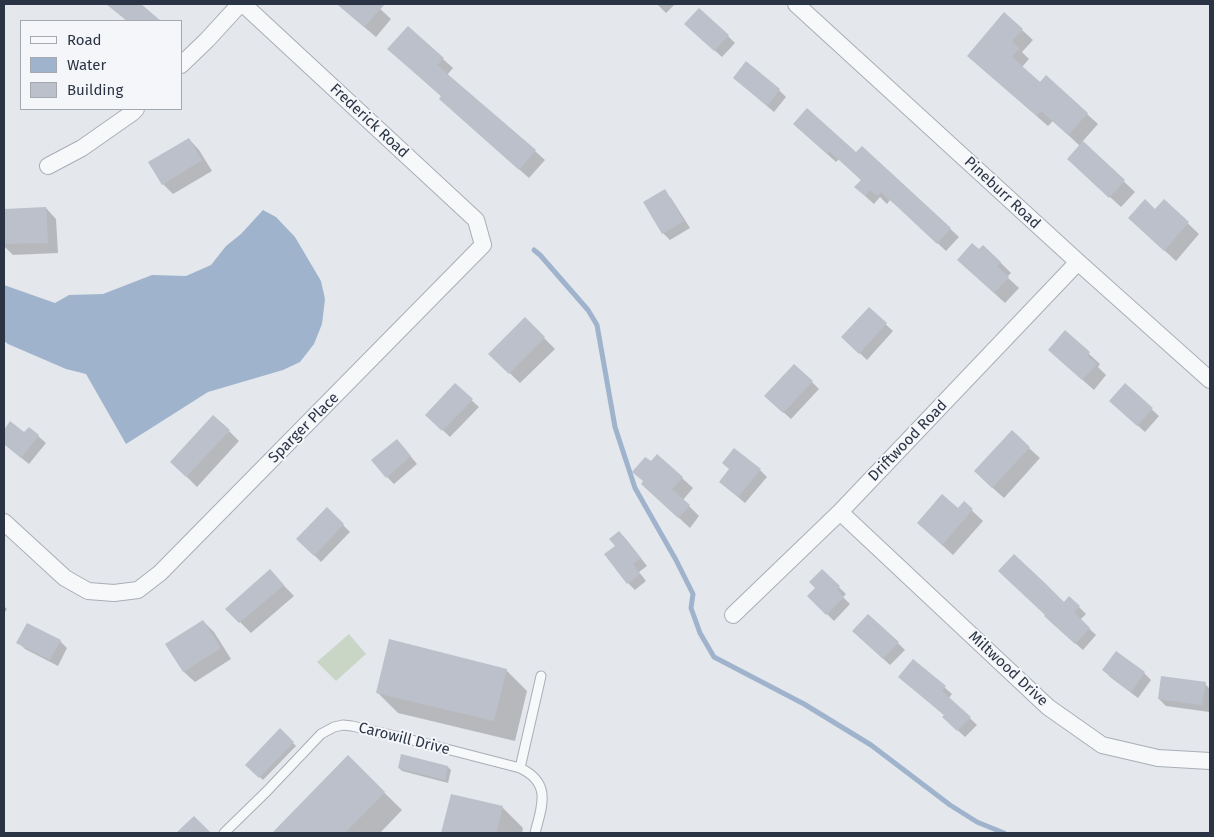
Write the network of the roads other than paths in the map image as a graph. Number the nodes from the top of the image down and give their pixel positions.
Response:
1 (242, 4) edge
2 (796, 4) edge
3 (182, 64) edge
4 (135, 110) edge
5 (48, 166) dead end
6 (483, 245) joint
7 (1078, 262) junction
8 (1210, 380) edge
9 (840, 512) junction
10 (4, 522) edge
11 (734, 615) dead end
12 (541, 676) dead end
13 (1210, 761) edge
14 (520, 768) junction
15 (224, 833) edge
16 (535, 833) edge

1 - 3 street
1 - 6 street, Frederick Road
2 - 7 street, Pineburr Road
4 - 5 street
6 - 10 street, Sparger Place
7 - 8 street, Pineburr Road
7 - 9 street, Driftwood Road
9 - 11 street, Driftwood Road
9 - 13 street, Miltwood Drive
12 - 14 lane
14 - 15 lane, Carowill Drive
14 - 16 lane, Carowill Drive

